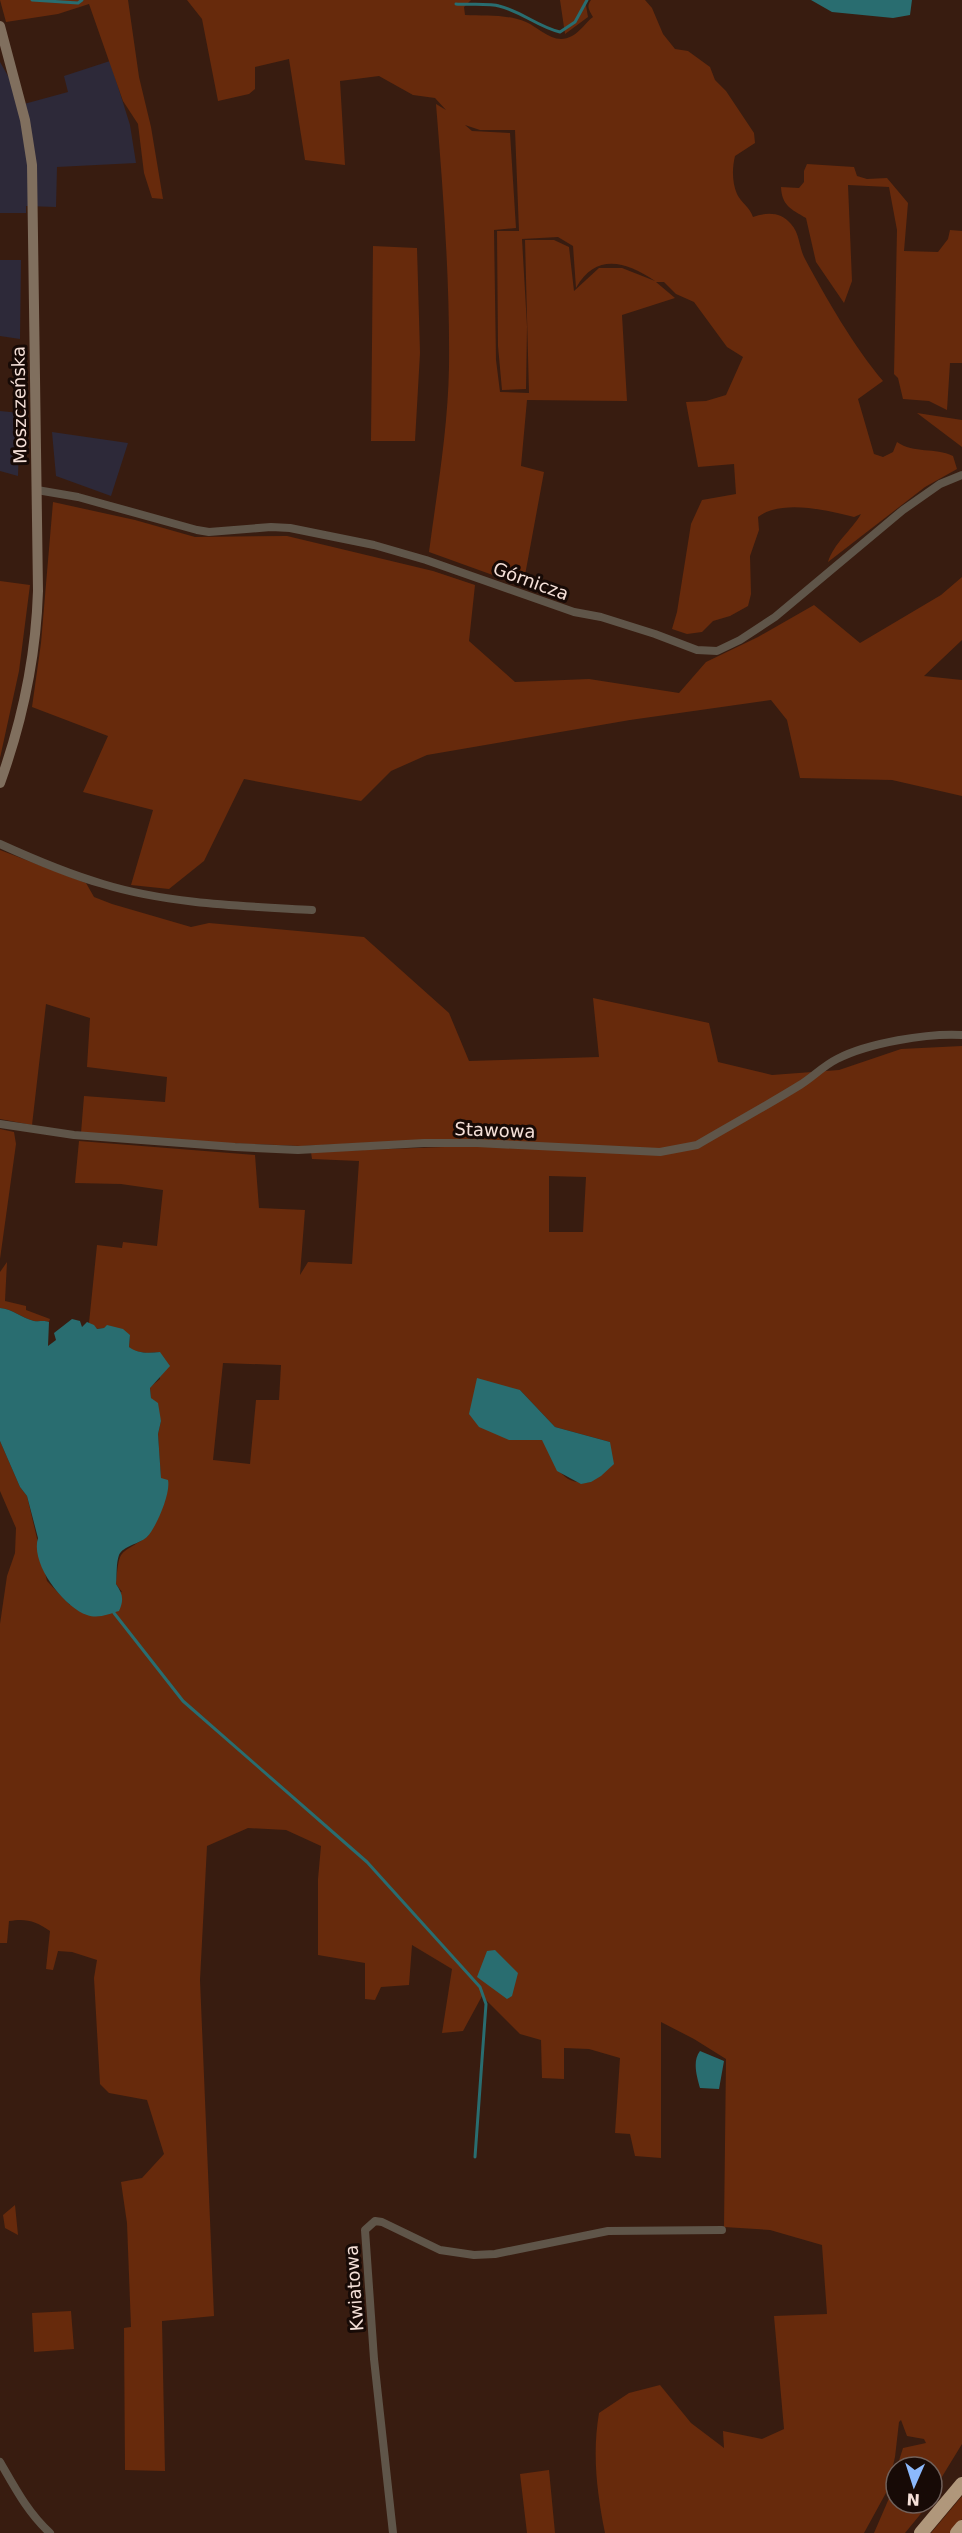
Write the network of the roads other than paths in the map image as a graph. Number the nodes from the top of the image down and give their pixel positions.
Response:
1 (0, 26) edge
2 (962, 475) edge
3 (37, 490) junction
4 (0, 783) edge
5 (0, 844) edge
6 (312, 910) dead end
7 (962, 1035) edge
8 (0, 1124) edge
9 (722, 2230) dead end
10 (0, 2462) edge
11 (962, 2484) edge
12 (962, 2527) edge
13 (50, 2533) edge
14 (393, 2533) edge
15 (921, 2533) edge
16 (957, 2533) edge

1 - 3 street, Moszczeńska
2 - 3 street, Górnicza
3 - 4 street, Moszczeńska
5 - 6 street
7 - 8 street, Stawowa
9 - 14 street, Kwiatowa
10 - 13 street
11 - 15 highway
12 - 16 highway

